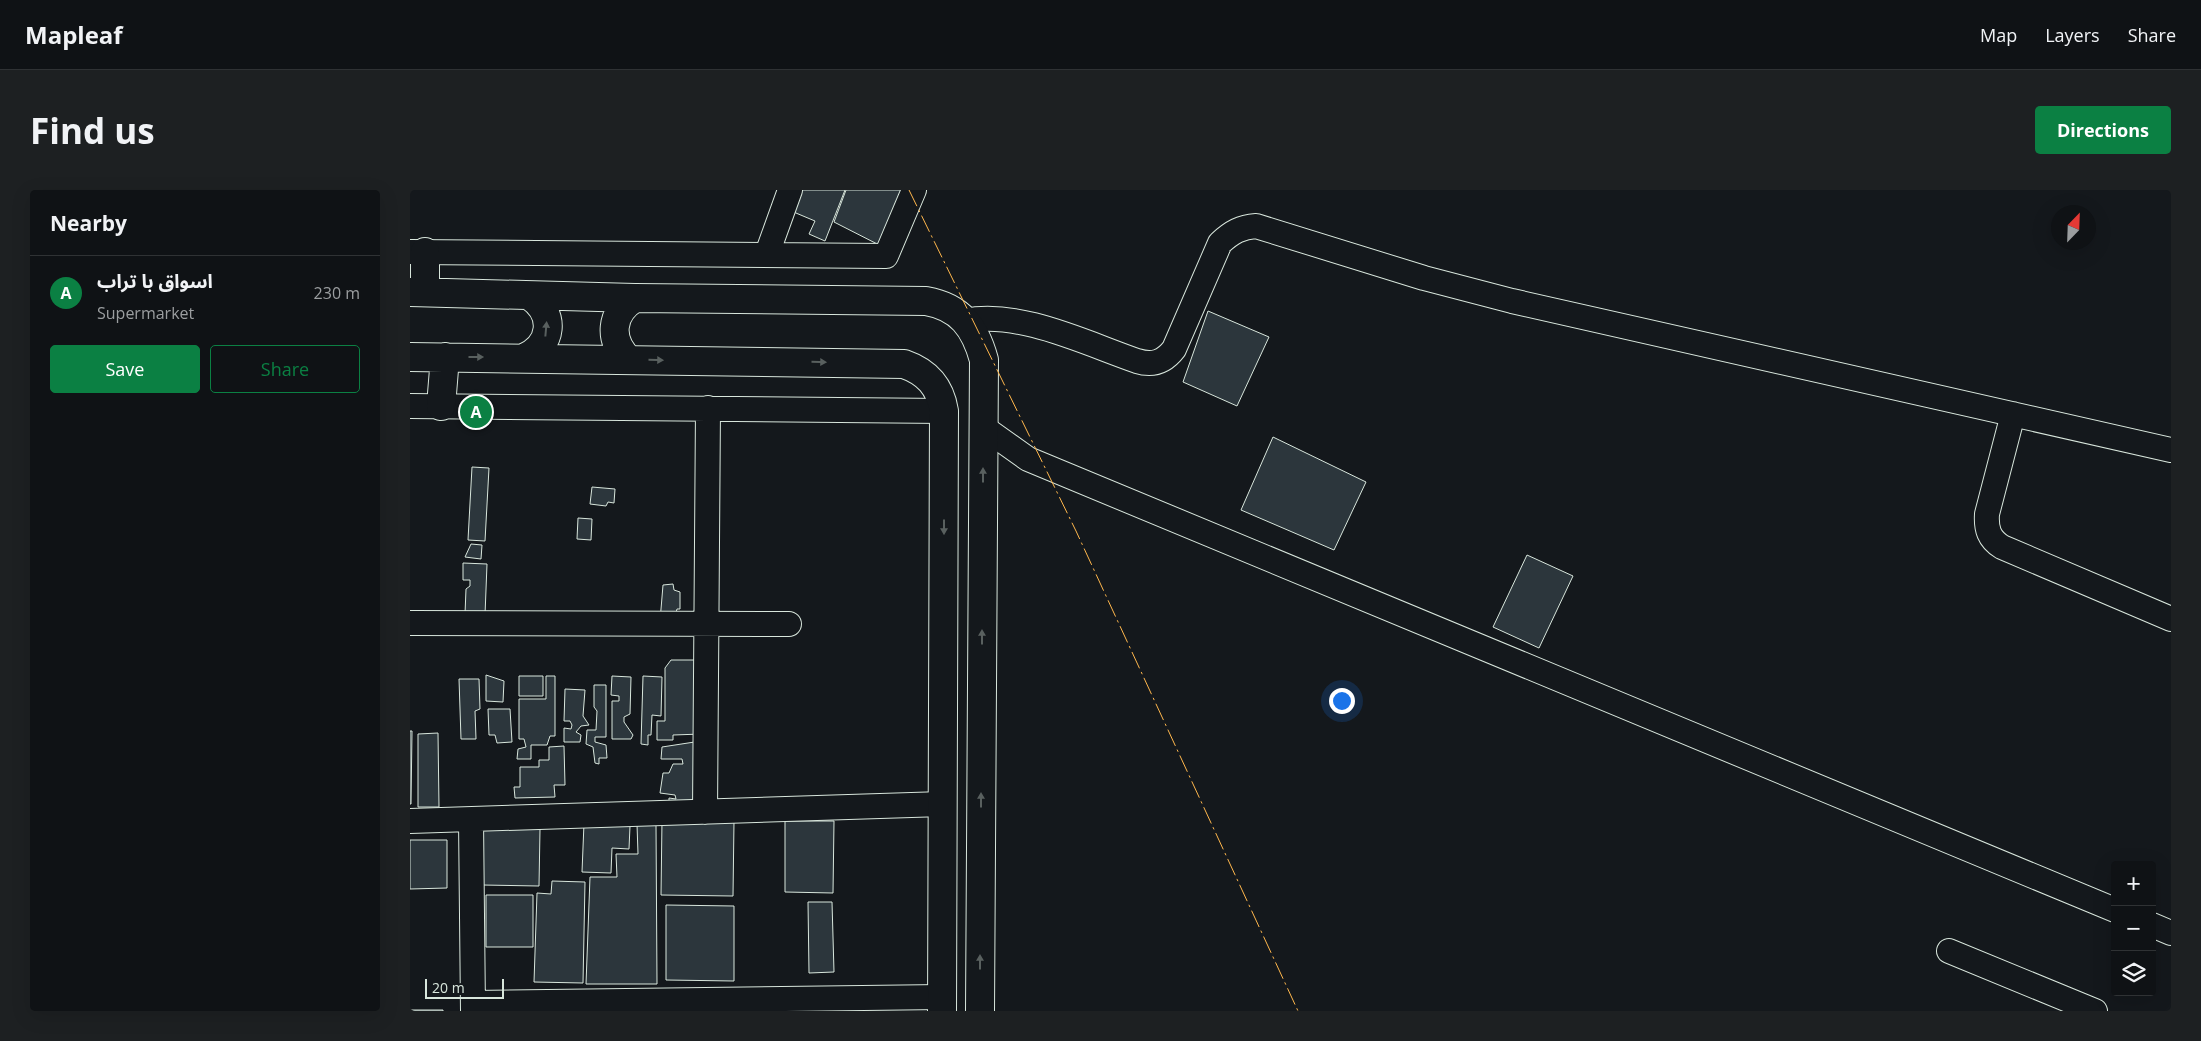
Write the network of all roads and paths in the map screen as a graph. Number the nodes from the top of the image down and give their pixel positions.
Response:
1 (790, 190) edge
2 (914, 190) edge
3 (417, 252) edge
4 (767, 254) junction
5 (417, 292) edge
6 (530, 296) junction
7 (635, 298) junction
8 (965, 321) junction
9 (410, 357) edge
10 (445, 357) junction
11 (524, 358) junction
12 (629, 360) junction
13 (410, 406) edge
14 (440, 406) junction
15 (708, 408) junction
16 (944, 411) junction
17 (2013, 414) junction
18 (984, 427) junction
19 (2171, 450) edge
20 (2171, 619) edge
21 (410, 623) edge
22 (705, 624) junction
23 (789, 624) dead end
24 (943, 804) junction
25 (705, 812) junction
26 (471, 820) junction
27 (410, 821) edge
28 (2111, 908) edge
29 (2156, 927) edge
30 (2171, 933) edge
31 (1949, 951) dead end
32 (942, 1004) edge
33 (700, 1005) edge
34 (473, 1007) edge
35 (980, 1011) edge
36 (2095, 1011) edge

1 - 4 street
2 - 4 street
3 - 4 street
3 - 5 street
5 - 6 street
6 - 7 street
11 -> 6 street
7 - 8 street
7 - 12 street
8 - 17 street
8 - 18 street
9 - 10 street
10 -> 11 street
10 - 14 street
11 - 12 street
12 -> 16 street
13 - 14 street
14 - 15 street
15 - 16 street
15 - 22 street
16 -> 24 street
17 - 19 street
17 - 20 street
18 - 28 street
35 -> 18 street
21 - 22 street
22 - 23 street
22 - 25 street
24 - 25 street
24 - 32 street
25 - 26 street
26 - 27 street
26 - 34 street
29 - 30 street
31 - 36 street
32 - 33 street
33 - 34 street

